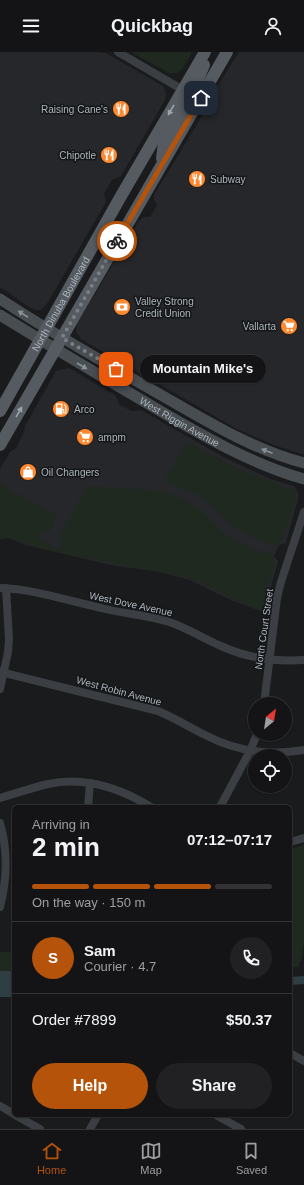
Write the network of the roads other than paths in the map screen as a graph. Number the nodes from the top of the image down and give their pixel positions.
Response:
1 (118, 52) edge
2 (205, 52) edge
3 (209, 52) edge
4 (227, 52) edge
5 (183, 90) junction
6 (201, 98) junction
7 (160, 167) junction
8 (0, 300) edge
9 (0, 315) edge
10 (46, 329) junction
11 (62, 338) junction
12 (40, 340) junction
13 (55, 350) junction
14 (0, 411) edge
15 (214, 442) junction
16 (0, 445) edge
17 (304, 463) edge
18 (304, 472) edge
19 (304, 479) edge
20 (304, 512) edge
21 (3, 588) edge
22 (270, 659) junction
23 (304, 660) edge
24 (2, 672) edge
25 (0, 689) edge
26 (265, 697) edge
27 (248, 750) edge
28 (304, 750) edge
29 (292, 751) edge
30 (248, 755) edge
31 (90, 783) junction
32 (0, 798) edge
33 (88, 805) edge
34 (147, 805) edge
35 (221, 805) edge
36 (0, 823) edge
37 (304, 838) edge
38 (292, 841) edge
39 (0, 907) edge
40 (292, 1054) edge
41 (304, 1061) edge
42 (0, 1106) edge
43 (12, 1113) edge
44 (19, 1117) edge
45 (97, 1117) edge
46 (220, 1117) edge
47 (40, 1129) edge
48 (90, 1129) edge
49 (241, 1129) edge

1 - 5 street
2 - 5 main road, North Dinuba Boulevard
3 - 6 main road
4 - 6 main road, North Dinuba Boulevard
5 - 7 main road
5 -> 10 main road, North Dinuba Boulevard
6 - 7 main road, North Dinuba Boulevard
7 - 11 main road, North Dinuba Boulevard
10 -> 8 main road, West Riggin Avenue
9 - 12 main road, West Riggin Avenue
10 - 11 main road, West Riggin Avenue
10 - 12 main road, North Dinuba Boulevard
11 - 13 main road, North Dinuba Boulevard
17 -> 11 main road, West Riggin Avenue
12 - 13 main road, West Riggin Avenue
12 - 14 main road, North Dinuba Boulevard
13 -> 15 main road, West Riggin Avenue
16 -> 13 main road, North Dinuba Boulevard
15 - 18 main road
15 - 19 main road, West Riggin Avenue
20 - 22 street, North Court Street
21 - 22 street, West Dove Avenue
21 - 24 street
22 - 23 street, West Dove Avenue
22 - 26 street, North Court Street
24 - 25 street
24 - 27 street, West Robin Avenue
28 - 29 street, West Robin Avenue
30 - 35 street
31 - 32 street
31 - 33 street
31 - 34 street
36 - 39 street
37 - 38 street
40 - 41 street
42 - 43 street
44 - 47 street
45 - 48 street
46 - 49 street

